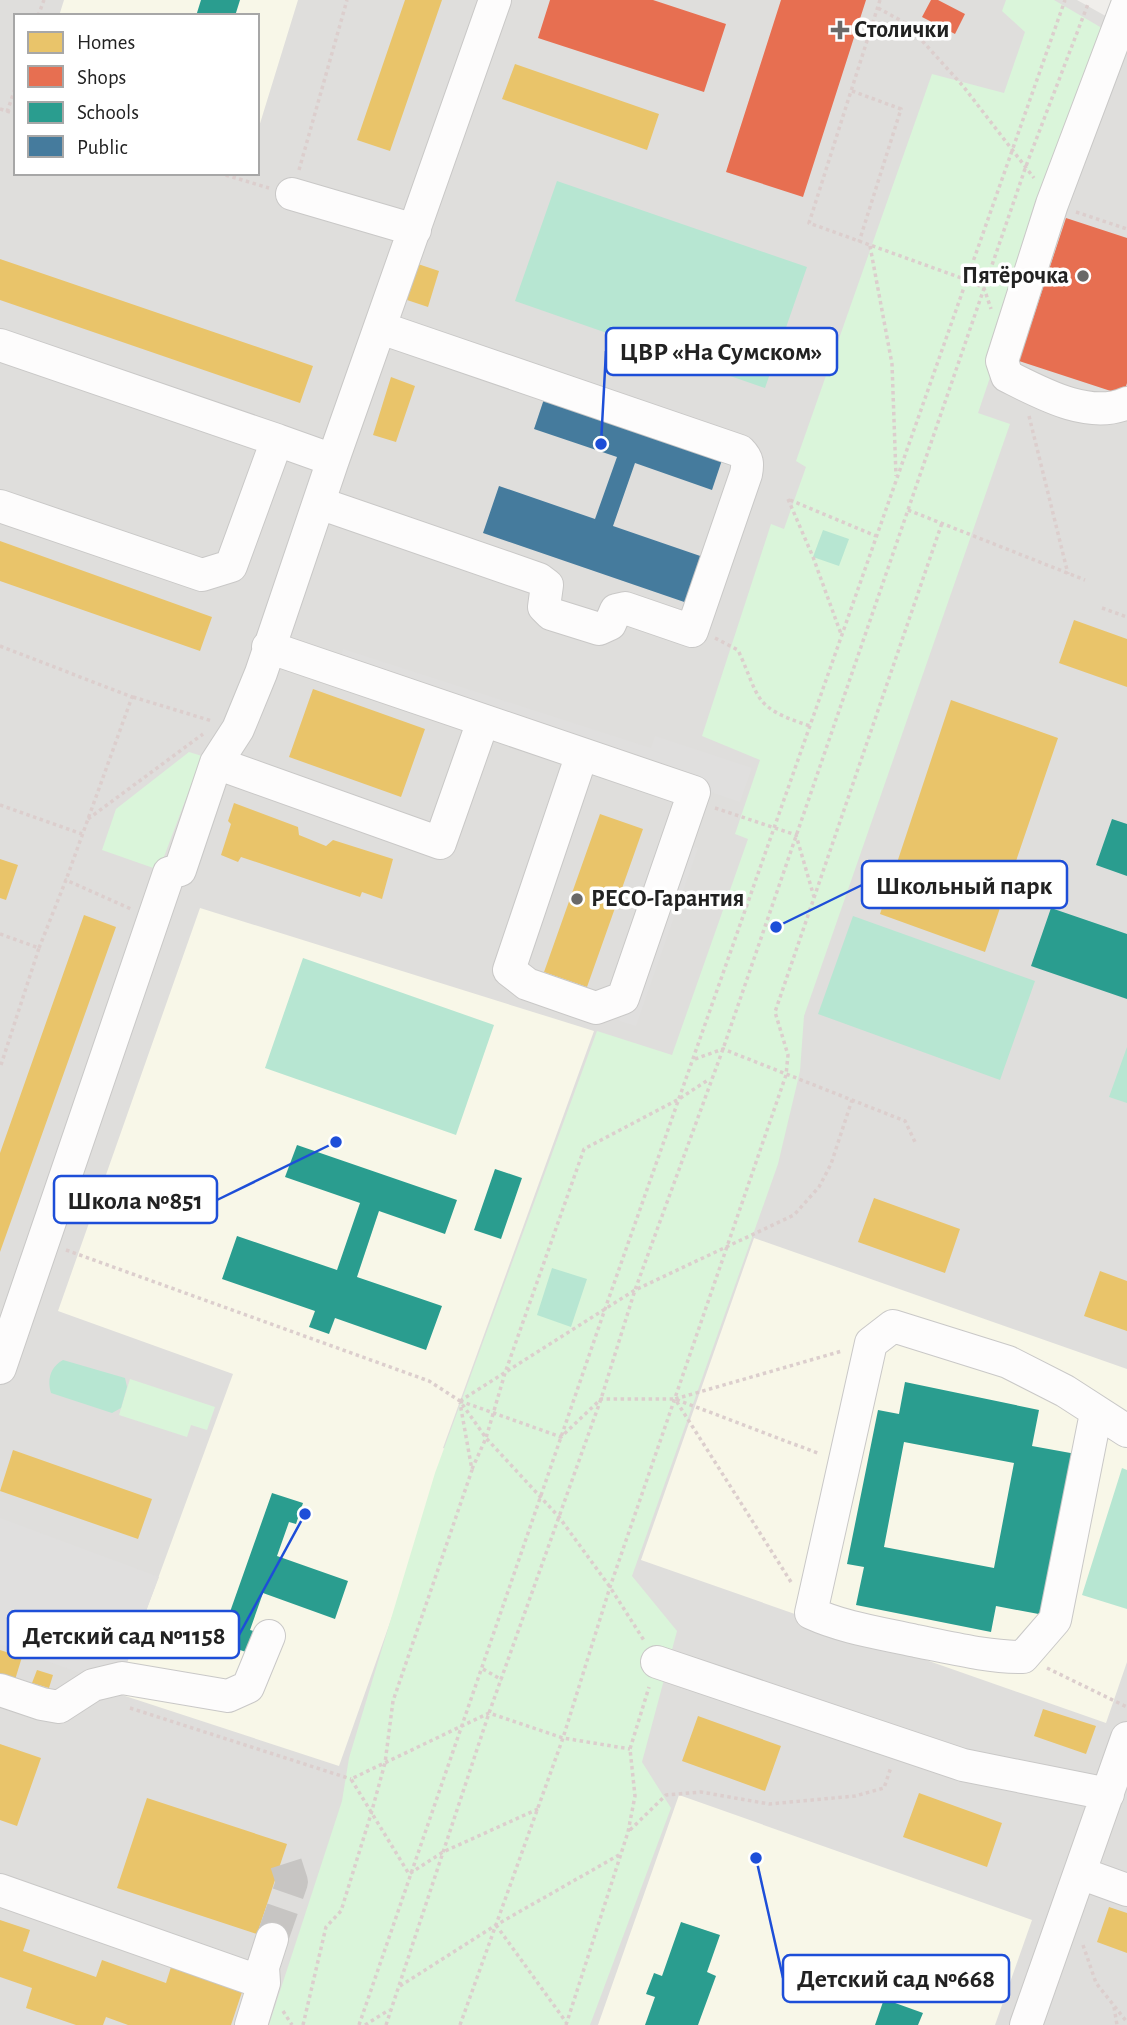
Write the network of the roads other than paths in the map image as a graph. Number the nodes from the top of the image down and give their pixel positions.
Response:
1 (495, 0) edge
2 (1127, 5) edge
3 (292, 194) road end
4 (415, 230) junction
5 (381, 328) junction
6 (0, 345) edge
7 (1127, 403) edge
8 (277, 440) junction
9 (334, 460) junction
10 (319, 503) junction
11 (0, 506) edge
12 (268, 647) junction
13 (483, 721) junction
14 (582, 754) junction
15 (216, 763) junction
16 (0, 1368) edge
17 (1096, 1413) junction
18 (1127, 1431) edge
19 (269, 1636) dead end
20 (657, 1662) road end
21 (0, 1690) edge
22 (1127, 1738) edge
23 (1108, 1794) junction
24 (1080, 1873) junction
25 (0, 1890) edge
26 (1127, 1890) edge
27 (272, 1939) tunnel mouth
28 (264, 1983) junction
29 (251, 2025) edge
30 (1027, 2025) edge

1 - 4 lane
2 - 7 lane
3 - 4 lane
4 - 5 lane
5 - 9 lane
5 - 10 lane
6 - 8 lane
8 - 9 lane
8 - 11 lane
9 - 10 lane
10 - 12 lane
12 - 13 lane
12 - 15 lane
13 - 14 lane
13 - 15 lane
14 - 14 lane
15 - 16 lane
17 - 17 lane
17 - 18 lane
19 - 21 lane
20 - 23 lane
22 - 23 lane
23 - 24 lane
24 - 26 lane
24 - 30 lane
25 - 28 lane
27 - 28 lane
28 - 29 lane

